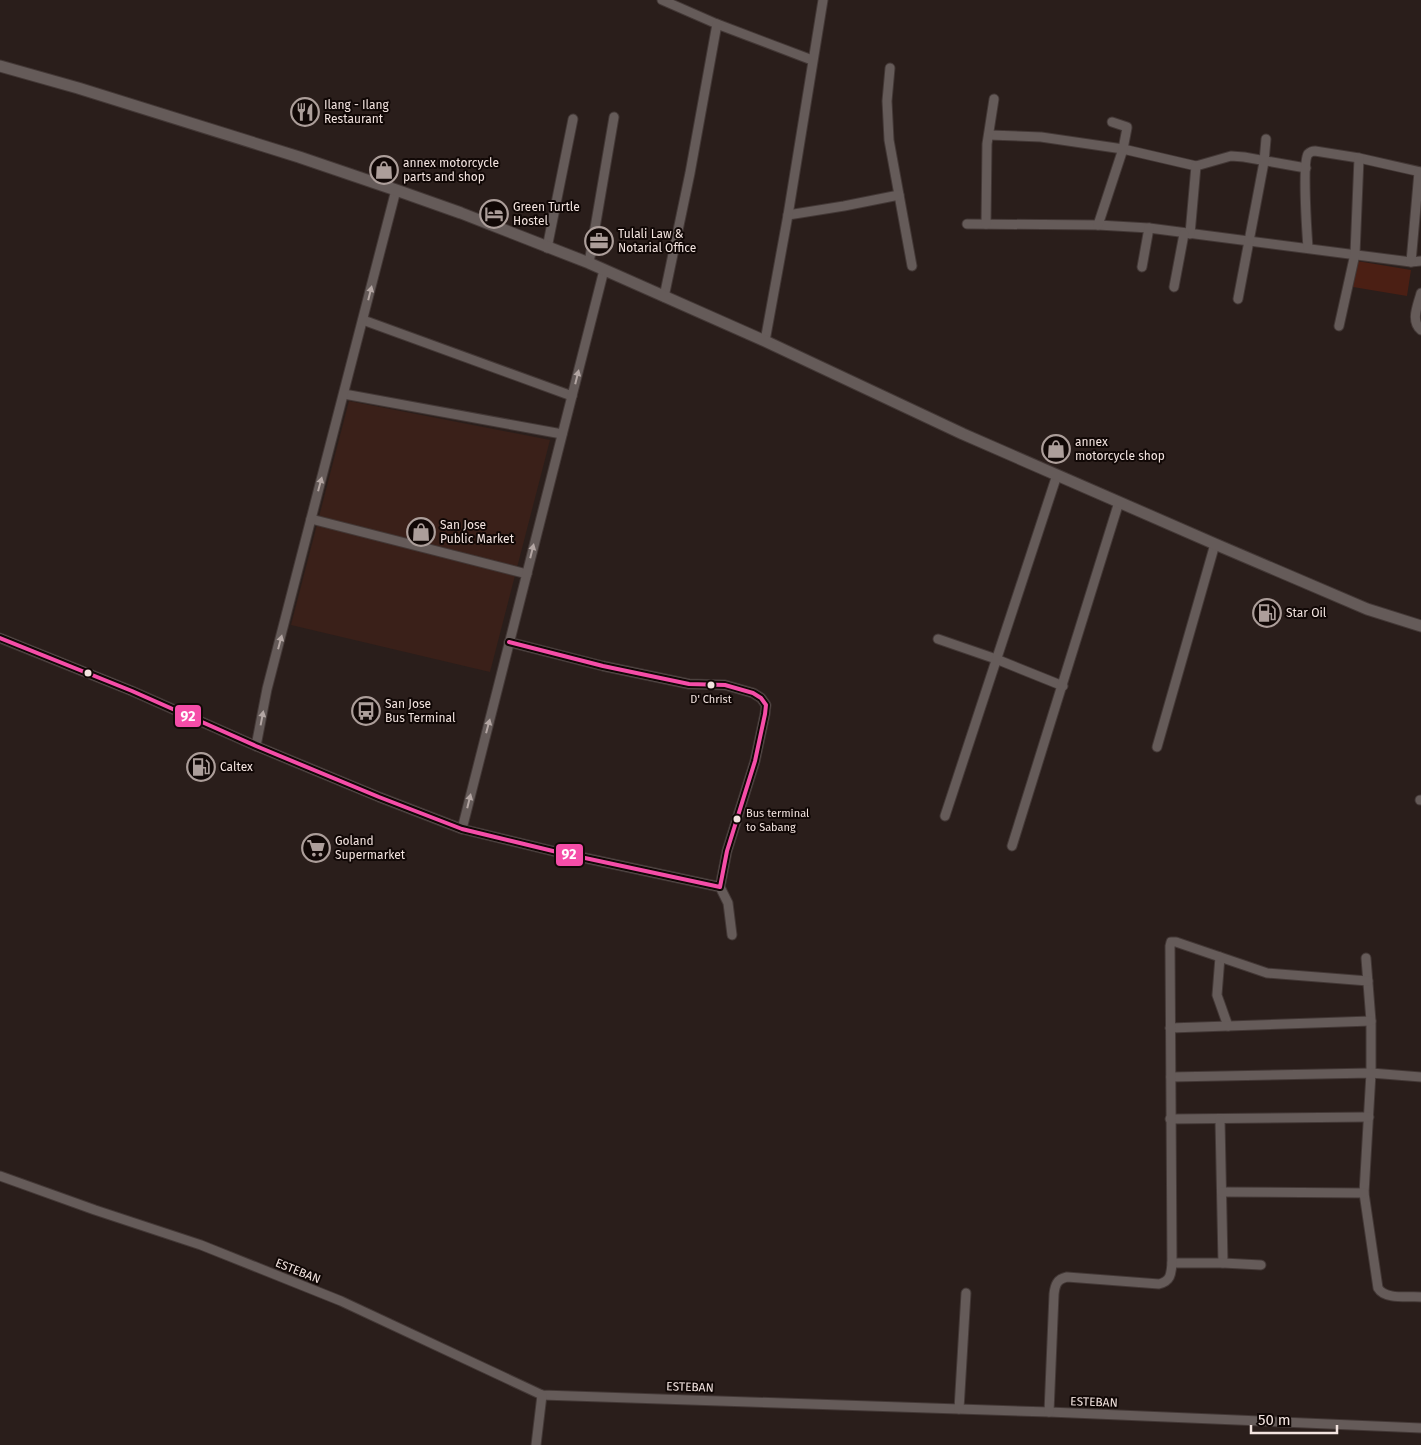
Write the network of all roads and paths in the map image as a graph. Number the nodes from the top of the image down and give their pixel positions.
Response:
1 (662, 0) edge
2 (823, 0) edge
3 (717, 24) junction
4 (812, 60) junction
5 (0, 66) edge
6 (890, 68) dead end
7 (994, 99) dead end
8 (614, 117) dead end
9 (573, 119) dead end
10 (1112, 122) dead end
11 (989, 134) junction
12 (1266, 139) dead end
13 (1123, 149) junction
14 (1359, 158) junction
15 (1264, 162) junction
16 (1196, 166) junction
17 (1306, 168) junction
18 (1420, 172) edge
19 (396, 190) junction
20 (899, 195) junction
21 (788, 215) junction
22 (967, 224) dead end
23 (986, 224) junction
24 (1098, 225) junction
25 (1150, 228) junction
26 (1187, 234) junction
27 (1248, 240) junction
28 (547, 248) junction
29 (1308, 248) junction
30 (1355, 254) junction
31 (1416, 262) edge
32 (589, 263) junction
33 (912, 266) dead end
34 (1142, 267) dead end
35 (604, 270) junction
36 (1174, 287) dead end
37 (1421, 293) edge
38 (664, 297) junction
39 (1238, 299) dead end
40 (363, 320) junction
41 (1340, 326) dead end
42 (1421, 330) edge
43 (765, 342) junction
44 (344, 394) junction
45 (572, 396) junction
46 (562, 434) junction
47 (1057, 475) junction
48 (1119, 502) junction
49 (310, 519) junction
50 (1215, 544) junction
51 (527, 574) junction
52 (1421, 626) edge
53 (0, 638) edge
54 (938, 639) dead end
55 (509, 642) junction
56 (996, 659) junction
57 (1063, 686) junction
58 (256, 746) junction
59 (1157, 747) dead end
60 (945, 816) dead end
61 (462, 829) junction
62 (1012, 846) dead end
63 (720, 888) junction
64 (732, 935) dead end
65 (1220, 957) junction
66 (1366, 958) dead end
67 (1368, 981) junction
68 (1370, 1021) junction
69 (1228, 1026) junction
70 (1170, 1028) junction
71 (1371, 1073) junction
72 (1172, 1077) junction
73 (1421, 1077) edge
74 (1369, 1117) junction
75 (1170, 1119) junction
76 (1220, 1120) junction
77 (0, 1176) edge
78 (1222, 1192) junction
79 (1364, 1193) junction
80 (1172, 1263) junction
81 (1223, 1263) junction
82 (1260, 1265) dead end
83 (966, 1293) dead end
84 (1421, 1297) edge
85 (542, 1395) junction
86 (959, 1409) junction
87 (1049, 1412) junction
88 (1421, 1428) edge
89 (536, 1445) edge

1 - 3 street
2 - 4 street
3 - 4 street
3 - 38 street
4 - 21 street
5 - 19 street
6 - 20 street
7 - 11 street
8 - 32 street
9 - 28 street
10 - 13 street
11 - 13 street
11 - 23 street
12 - 15 street
13 - 16 street
13 - 24 street
14 - 17 street
14 - 18 street
14 - 30 street
15 - 16 street
15 - 17 street
15 - 27 street
16 - 26 street
17 - 29 street
18 - 31 street
19 - 28 street
40 -> 19 street
20 - 21 street
20 - 33 street
21 - 43 street
22 - 23 street
23 - 24 street
24 - 25 street
25 - 26 street
25 - 34 street
26 - 27 street
26 - 36 street
27 - 29 street
27 - 39 street
28 - 32 street
29 - 30 street
30 - 31 street
30 - 41 street
32 - 35 street
35 - 38 street
45 -> 35 street
37 - 42 street
38 - 43 street
40 - 44 street
40 - 45 street
43 - 47 street
44 - 46 street
49 -> 44 street
45 - 46 street
51 -> 46 street
47 - 48 street
47 - 56 street
48 - 50 street
48 - 57 street
49 - 51 street
58 -> 49 street
50 - 52 street
50 - 59 street
51 - 55 street
53 - 58 street
54 - 56 street
61 -> 55 street
55 - 63 street
56 - 57 street
56 - 60 street
57 - 62 street
58 - 61 street
61 - 63 street
63 - 64 street
65 - 67 street
65 - 69 street
65 - 70 street
66 - 67 street
67 - 68 street
68 - 69 street
68 - 71 street
69 - 70 street
70 - 72 street
71 - 72 street
71 - 73 street
71 - 74 street
72 - 75 street
74 - 76 street
74 - 79 street
75 - 76 street
75 - 80 street
76 - 78 street
77 - 85 street, ESTEBAN
78 - 79 street
78 - 81 street
79 - 84 street
80 - 81 street
80 - 87 street
81 - 82 street
83 - 86 street
85 - 86 street, ESTEBAN
85 - 89 street
86 - 87 street, ESTEBAN
87 - 88 street, ESTEBAN

